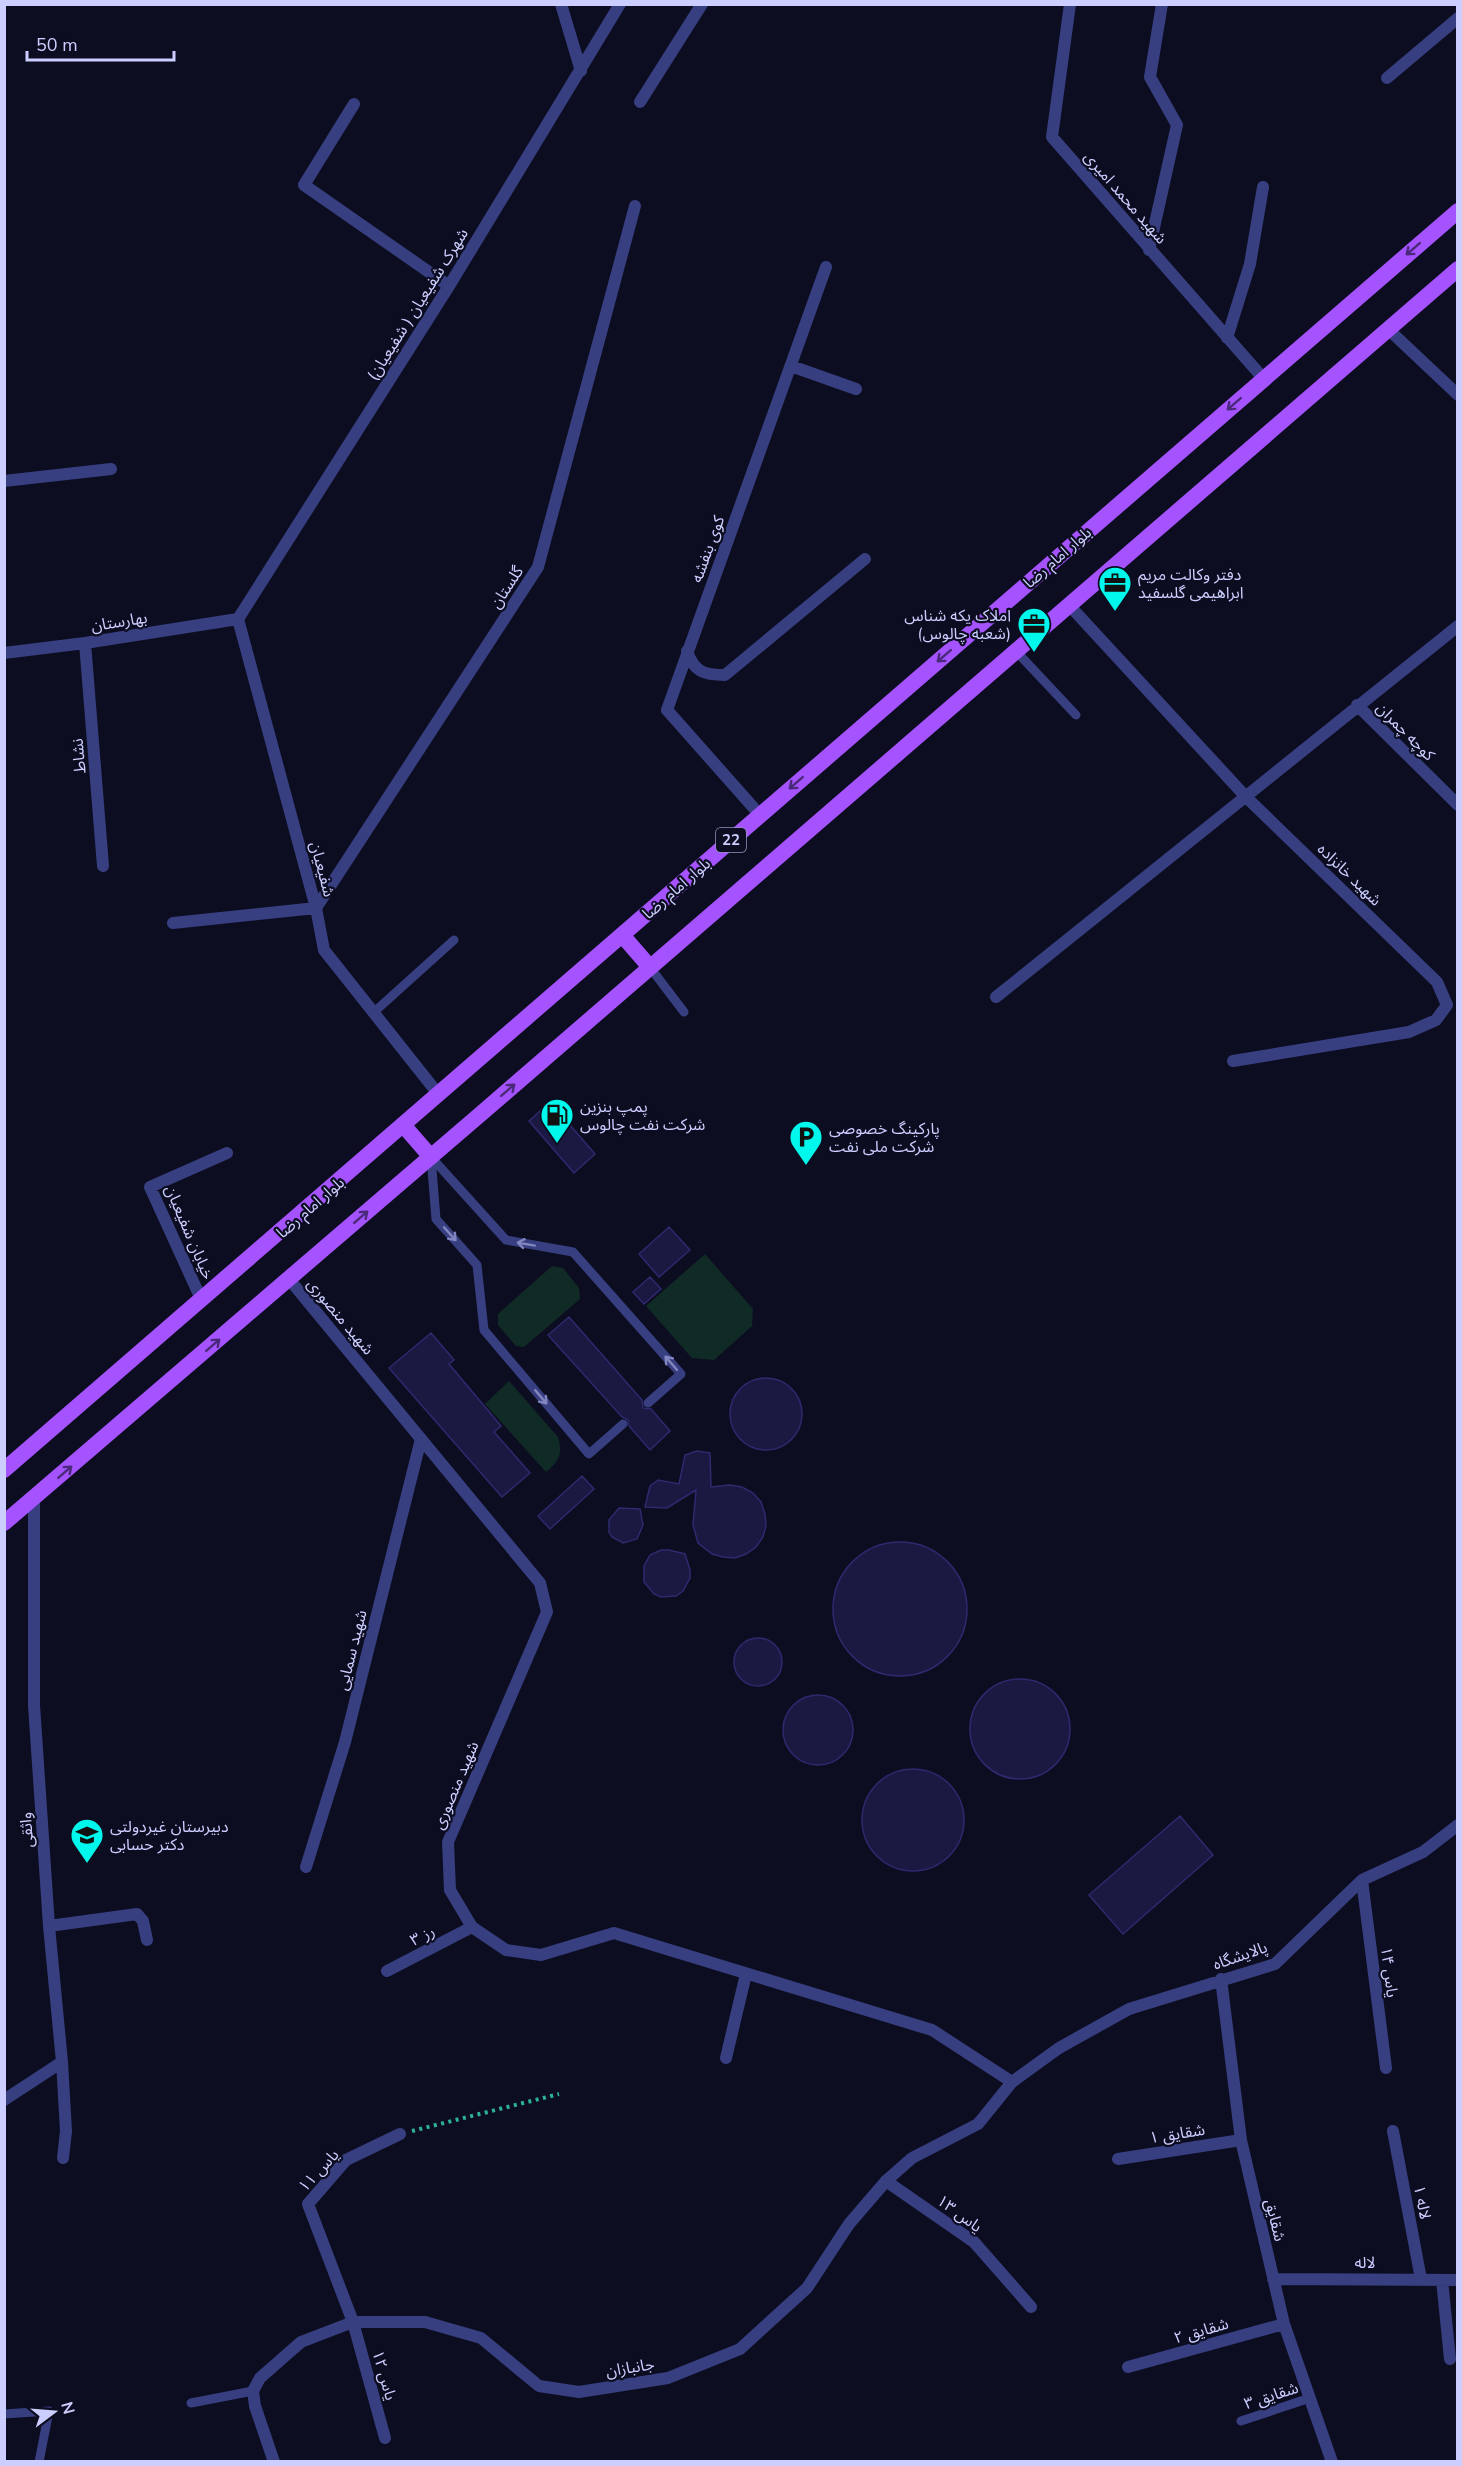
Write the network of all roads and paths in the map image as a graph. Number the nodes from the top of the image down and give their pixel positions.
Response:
1 (561, 4) edge
2 (620, 4) edge
3 (702, 4) edge
4 (1070, 4) edge
5 (1162, 4) edge
6 (1458, 18) edge
7 (581, 71) junction
8 (1387, 78) dead end
9 (640, 102) dead end
10 (354, 104) dead end
11 (1263, 187) dead end
12 (635, 206) dead end
13 (1458, 211) edge
14 (1149, 250) junction
15 (826, 267) dead end
16 (1458, 269) edge
17 (449, 286) junction
18 (1388, 329) junction
19 (1227, 338) junction
20 (791, 366) junction
21 (1263, 378) junction
22 (856, 389) dead end
23 (1458, 395) edge
24 (111, 469) dead end
25 (4, 481) edge
26 (865, 559) dead end
27 (1069, 605) junction
28 (238, 619) junction
29 (1458, 626) edge
30 (85, 644) junction
31 (1016, 650) junction
32 (687, 651) junction
33 (4, 653) edge
34 (1357, 705) junction
35 (1076, 715) dead end
36 (1246, 797) junction
37 (1458, 805) edge
38 (760, 815) junction
39 (103, 866) dead end
40 (316, 908) junction
41 (173, 923) dead end
42 (622, 935) junction
43 (454, 940) dead end
44 (650, 966) junction
45 (996, 997) dead end
46 (684, 1012) dead end
47 (373, 1013) junction
48 (1233, 1061) dead end
49 (439, 1095) junction
50 (404, 1126) junction
51 (227, 1153) dead end
52 (431, 1157) junction
53 (289, 1279) junction
54 (201, 1301) junction
55 (648, 1403) dead end
56 (624, 1424) dead end
57 (422, 1439) junction
58 (4, 1470) edge
59 (34, 1498) junction
60 (4, 1523) edge
61 (1458, 1826) edge
62 (306, 1867) dead end
63 (1362, 1880) junction
64 (49, 1926) junction
65 (472, 1927) junction
66 (147, 1940) dead end
67 (387, 1971) dead end
68 (746, 1974) junction
69 (1221, 1979) junction
70 (726, 2058) dead end
71 (62, 2062) junction
72 (1386, 2068) dead end
73 (1012, 2082) junction
74 (559, 2094) dead end
75 (4, 2100) edge
76 (1392, 2132) dead end
77 (400, 2134) joint
78 (1241, 2140) junction
79 (63, 2158) dead end
80 (1118, 2159) dead end
81 (886, 2181) junction
82 (1273, 2279) junction
83 (1421, 2279) junction
84 (1442, 2280) junction
85 (1458, 2280) edge
86 (1031, 2307) dead end
87 (353, 2322) junction
88 (1284, 2324) junction
89 (1450, 2359) dead end
90 (1128, 2367) dead end
91 (253, 2391) junction
92 (1310, 2398) junction
93 (191, 2403) dead end
94 (4, 2414) edge
95 (1241, 2421) dead end
96 (386, 2438) dead end
97 (39, 2462) edge
98 (274, 2462) edge
99 (1332, 2462) edge

1 - 7 street
2 - 7 street, شهرک شفیعیان ( شفیعیان)
3 - 9 street
4 - 14 street, شهید محمد امیری
5 - 14 street
6 - 8 street
7 - 17 street, شهرک شفیعیان ( شفیعیان)
10 - 17 street
11 - 19 street
12 - 40 street, گلستان
13 -> 21 main road, بلوار امام رضا / 22
14 - 19 street, شهید محمد امیری
15 - 20 street, کوی بنفشه
16 - 18 main road
17 - 28 street, شهرک شفیعیان ( شفیعیان)
18 - 23 street
18 - 27 main road
19 - 21 street, شهید محمد امیری
20 - 22 street
20 - 32 street, کوی بنفشه
21 -> 38 main road, بلوار امام رضا / 22
24 - 25 street
26 - 32 street
27 - 31 main road
27 - 36 street, شهید خانزاده
28 - 30 street, بهارستان
28 - 40 street, شفیعیان
29 - 34 street
30 - 33 street, بهارستان
30 - 39 street, نشاط
31 - 35 lane
31 - 44 main road
32 - 38 street, کوی بنفشه
34 - 36 street
34 - 37 street, کوچه چمران
36 - 45 street
36 - 48 street, شهید خانزاده
38 - 42 main road, بلوار امام رضا / 22
40 - 41 street
40 - 47 street, شفیعیان
42 - 44 main road
42 - 49 main road, بلوار امام رضا / 22
43 - 47 lane
44 - 46 lane
52 -> 44 main road
47 - 49 street, شفیعیان
49 - 50 main road, بلوار امام رضا / 22
50 - 52 main road
50 - 54 main road, بلوار امام رضا / 22
51 - 54 street, خیابان شفیعیان
53 -> 52 main road
55 -> 52 lane
52 -> 56 lane
53 - 57 street, شهید منصوری
59 -> 53 main road
54 - 58 main road, بلوار امام رضا / 22
57 - 62 street, شهید سمایی
57 - 65 street, شهید منصوری
59 - 60 main road
59 - 64 street, واثقی
61 - 63 street, پالایشگاه
63 - 69 street, پالایشگاه
63 - 72 street, یاس ۱۴
64 - 66 street
64 - 71 street, واثقی
65 - 67 street, رز ۳
65 - 68 street, شهید منصوری
68 - 70 street
68 - 73 street, شهید منصوری
69 - 73 street, پالایشگاه
69 - 78 street, شقایق
71 - 75 street
71 - 79 street, واثقی
73 - 81 street, جانبازان
74 - 77 path
76 - 83 street, لاله ۱
77 - 87 street, یاس ۱۱
78 - 80 street, شقایق ۱
78 - 82 street, شقایق
81 - 86 street, یاس ۱۳
81 - 87 street, جانبازان
82 - 83 street, لاله
82 - 88 street, شقایق
83 - 84 street, لاله
84 - 85 street, لاله
84 - 89 street
87 - 91 street, جانبازان
87 - 96 street, یاس ۱۲
88 - 90 street, شقایق ۲
88 - 92 street, شقایق
91 - 93 lane
91 - 98 street
92 - 95 lane, شقایق ۳
92 - 99 street, شقایق
94 - 97 lane

